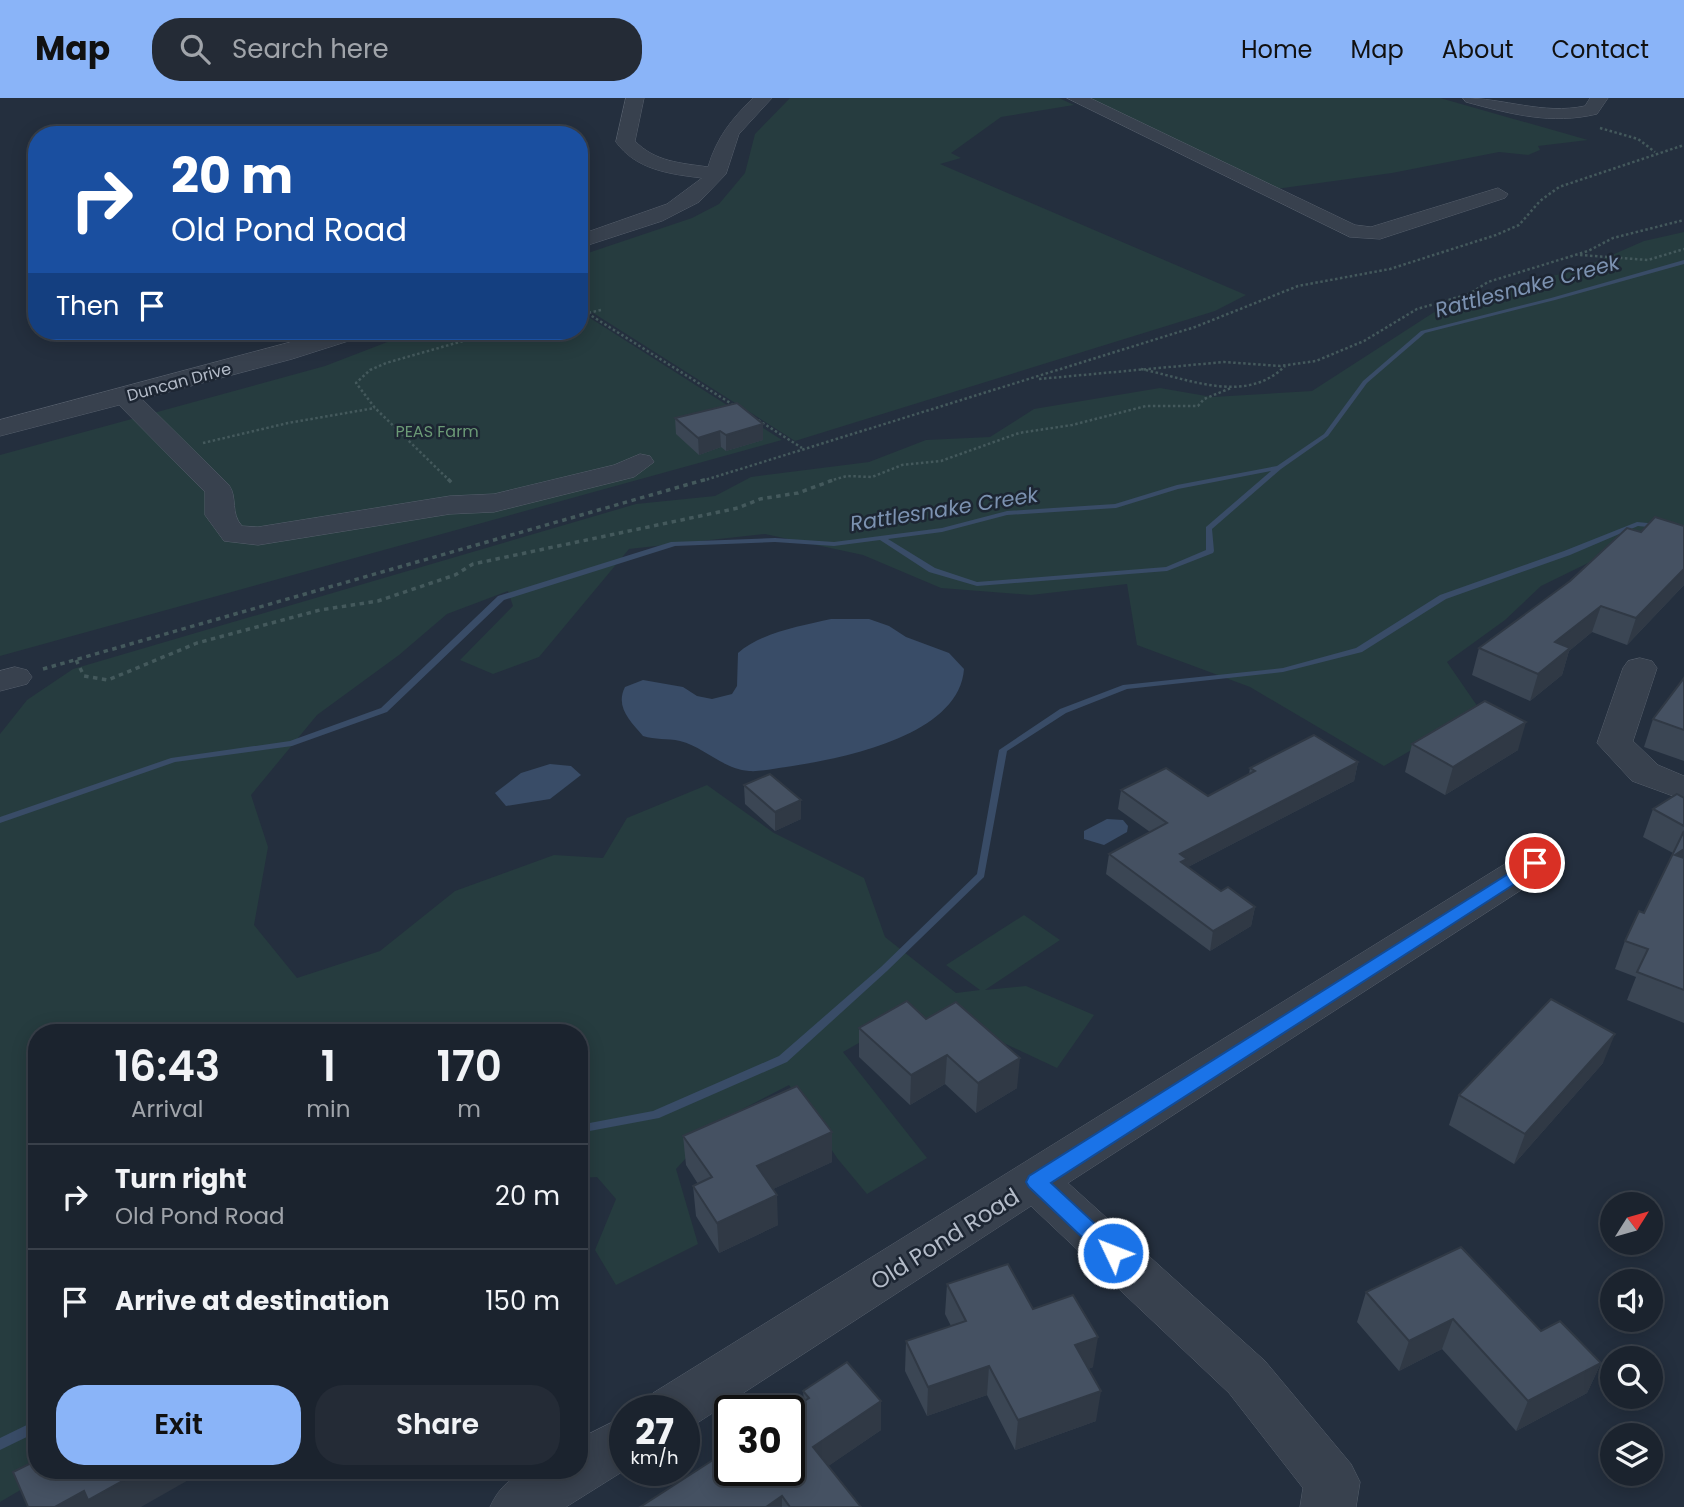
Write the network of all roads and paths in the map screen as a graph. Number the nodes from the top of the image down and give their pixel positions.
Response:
1 (635, 98) edge
2 (763, 98) edge
3 (1076, 98) edge
4 (1472, 98) edge
5 (1599, 98) edge
6 (1566, 116) junction
7 (1684, 145) edge
8 (1656, 152) junction
9 (716, 174) junction
10 (1498, 194) dead end
11 (1684, 220) edge
12 (588, 239) edge
13 (1684, 249) edge
14 (1576, 255) junction
15 (601, 310) dead end
16 (588, 313) edge
17 (588, 314) edge
18 (327, 340) edge
19 (468, 340) edge
20 (1285, 366) junction
21 (1136, 368) junction
22 (1027, 380) junction
23 (1231, 388) junction
24 (125, 396) junction
25 (375, 408) junction
26 (746, 413) edge
27 (757, 420) edge
28 (0, 428) edge
29 (802, 448) junction
30 (178, 449) junction
31 (640, 462) dead end
32 (472, 503) junction
33 (76, 660) junction
34 (1640, 668) dead end
35 (8, 679) edge
36 (1684, 789) edge
37 (1535, 863) dead end
38 (1036, 1182) junction
39 (696, 1395) edge
40 (609, 1450) edge
41 (588, 1463) edge
42 (562, 1479) edge
43 (518, 1507) edge
44 (1328, 1507) edge

1 - 9 street
2 - 9 street
3 - 10 street
4 - 6 street
5 - 6 street
6 - 8 path
7 - 8 path
8 - 22 path
9 - 12 street
11 - 14 path
13 - 14 path
14 - 20 path
15 - 16 path
17 - 26 path
18 - 24 street, Duncan Drive
19 - 25 path
20 - 21 path
20 - 23 path
21 - 22 path
21 - 23 path
22 - 29 path
23 - 33 path
24 - 28 street, Duncan Drive
24 - 30 street
25 - 30 path
25 - 32 path
27 - 29 path
29 - 33 path
30 - 32 street
31 - 32 street
33 - 35 path
34 - 36 street
37 - 38 street, Old Pond Road
38 - 39 street, Old Pond Road
38 - 44 street
40 - 41 street
42 - 43 street

